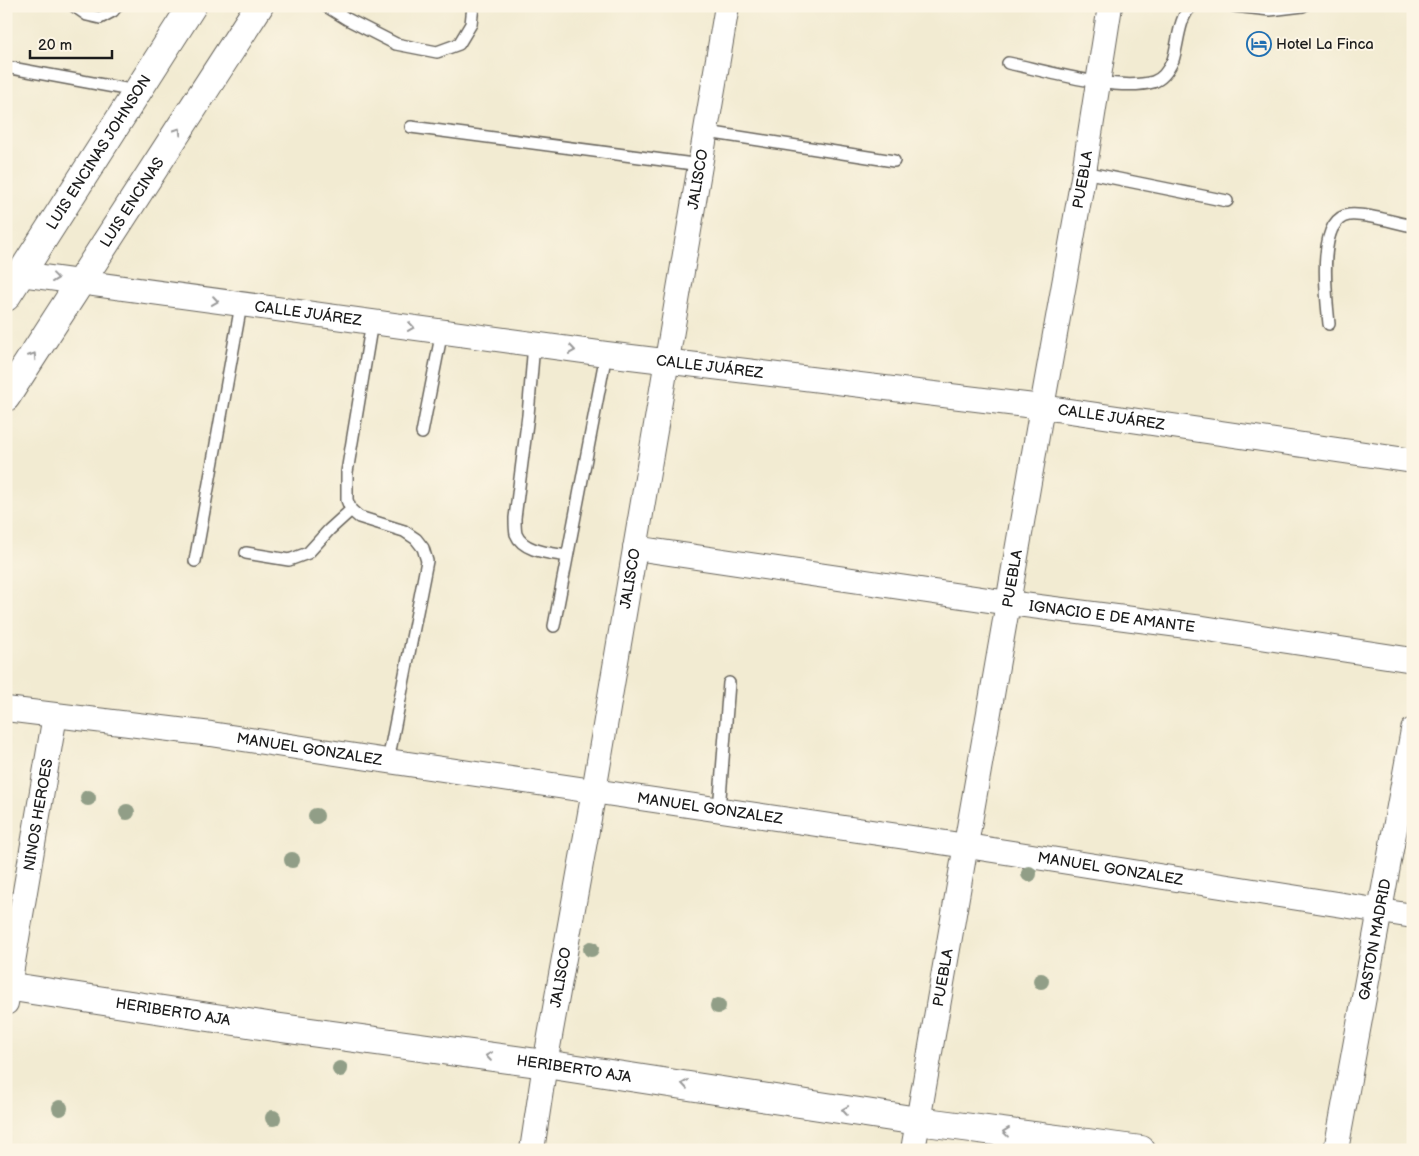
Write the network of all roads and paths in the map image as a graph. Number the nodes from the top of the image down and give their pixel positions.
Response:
1 (74, 6) edge
2 (116, 6) edge
3 (192, 6) edge
4 (258, 6) edge
5 (326, 6) edge
6 (473, 6) edge
7 (727, 6) edge
8 (1110, 6) edge
9 (1192, 6) edge
10 (1234, 6) edge
11 (1303, 6) edge
12 (1008, 63) dead end
13 (6, 67) edge
14 (1098, 82) junction
15 (138, 92) junction
16 (411, 127) dead end
17 (707, 132) junction
18 (894, 161) dead end
19 (701, 165) junction
20 (1084, 172) junction
21 (1227, 200) dead end
22 (1413, 226) edge
23 (14, 273) edge
24 (82, 282) junction
25 (6, 297) edge
26 (241, 305) junction
27 (372, 322) junction
28 (1329, 324) dead end
29 (442, 331) junction
30 (534, 344) junction
31 (606, 354) junction
32 (668, 361) junction
33 (6, 397) edge
34 (1042, 407) junction
35 (422, 433) dead end
36 (1413, 461) edge
37 (351, 510) junction
38 (635, 548) junction
39 (246, 553) dead end
40 (567, 556) junction
41 (195, 561) dead end
42 (1009, 603) junction
43 (554, 626) dead end
44 (1413, 660) edge
45 (729, 683) dead end
46 (6, 709) edge
47 (56, 715) junction
48 (1413, 730) edge
49 (388, 761) junction
50 (594, 791) junction
51 (719, 810) junction
52 (967, 846) junction
53 (1378, 910) junction
54 (1413, 916) edge
55 (7, 992) edge
56 (545, 1064) junction
57 (918, 1121) junction
58 (532, 1150) edge
59 (913, 1150) edge
60 (1141, 1150) edge
61 (1336, 1150) edge

1 - 2 lane
3 - 15 main road, LUIS ENCINAS JOHNSON
24 -> 4 main road, LUIS ENCINAS
5 - 6 lane
7 - 17 street, JALISCO
8 - 14 street, PUEBLA
9 - 14 lane
10 - 11 lane
12 - 14 lane
13 - 15 lane
14 - 20 street, PUEBLA
15 - 23 main road, LUIS ENCINAS JOHNSON
16 - 19 lane
17 - 18 lane
17 - 19 street, JALISCO
19 - 32 street, JALISCO
20 - 21 lane
20 - 34 street, PUEBLA
22 - 28 lane
23 -> 24 street, CALLE JUÁREZ
23 - 25 main road, LUIS ENCINAS JOHNSON
24 -> 26 street, CALLE JUÁREZ
33 -> 24 main road, LUIS ENCINAS
26 - 27 street, CALLE JUÁREZ
26 - 41 lane
27 -> 29 street, CALLE JUÁREZ
27 - 37 lane
29 - 30 street, CALLE JUÁREZ
29 - 35 lane
30 -> 31 street, CALLE JUÁREZ
30 - 40 lane
31 - 32 street, CALLE JUÁREZ
31 - 40 lane
32 - 34 street, CALLE JUÁREZ
32 - 38 street, JALISCO
34 - 36 street, CALLE JUÁREZ
34 - 42 street, PUEBLA
37 - 39 lane
37 - 49 lane
38 - 42 street, IGNACIO E DE AMANTE
38 - 50 street, JALISCO
40 - 43 lane
42 - 44 street, IGNACIO E DE AMANTE
42 - 52 street, PUEBLA
45 - 51 lane
46 - 47 street, MANUEL GONZALEZ
47 - 49 street, MANUEL GONZALEZ
47 - 55 street, NINOS HEROES
48 - 53 street, GASTON MADRID
49 - 50 street, MANUEL GONZALEZ
50 - 51 street, MANUEL GONZALEZ
50 - 56 street, JALISCO
51 - 52 street, MANUEL GONZALEZ
52 - 53 street, MANUEL GONZALEZ
52 - 57 street, PUEBLA
53 - 54 street, MANUEL GONZALEZ
53 - 61 street, GASTON MADRID
56 -> 55 main road, HERIBERTO AJA
57 -> 56 main road, HERIBERTO AJA
56 - 58 street, JALISCO
57 - 59 street, PUEBLA
60 -> 57 main road, HERIBERTO AJA

